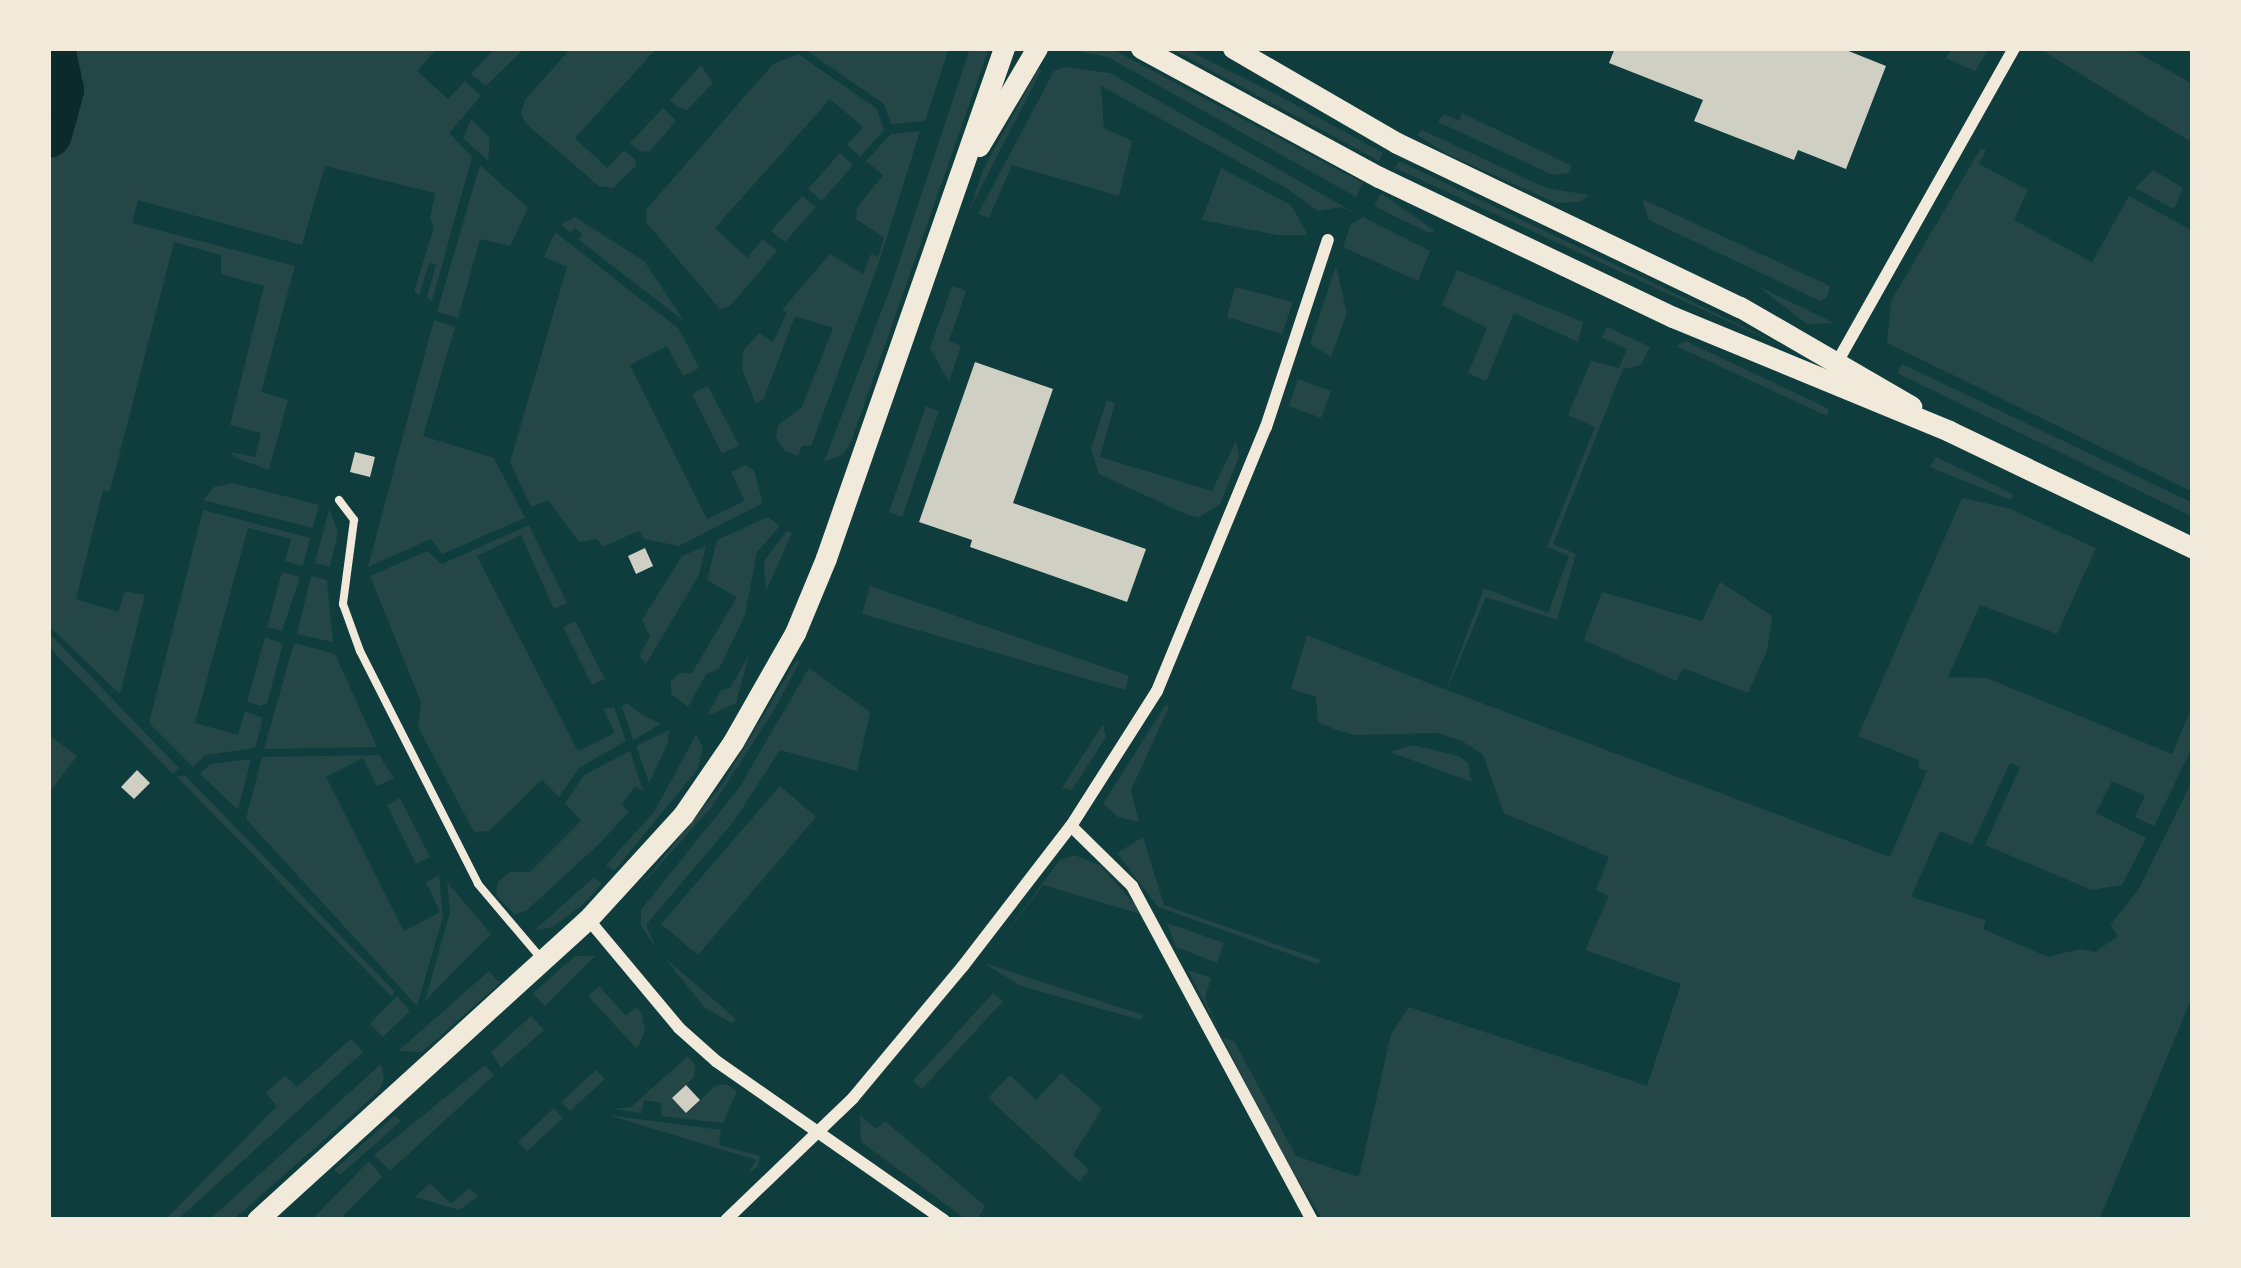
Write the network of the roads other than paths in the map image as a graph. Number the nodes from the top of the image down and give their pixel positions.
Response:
1 (1004, 48) edge
2 (1037, 48) edge
3 (1141, 48) edge
4 (1233, 48) edge
5 (2014, 48) edge
6 (951, 200) junction
7 (1328, 240) dead end
8 (1838, 362) junction
9 (1825, 383) junction
10 (1949, 431) junction
11 (339, 500) dead end
12 (2193, 548) edge
13 (1071, 826) junction
14 (588, 920) junction
15 (544, 962) junction
16 (818, 1129) junction
17 (257, 1220) edge
18 (726, 1220) edge
19 (944, 1220) edge
20 (1312, 1220) edge

1 - 6 street
2 - 6 street
3 - 9 street
4 - 8 street
5 - 8 street
6 - 14 street
7 - 13 street
8 - 9 street
8 - 10 street
9 - 10 street
10 - 12 street
11 - 15 lane
13 - 16 street
13 - 20 street
14 - 15 street
14 - 16 street
15 - 17 street
16 - 18 street
16 - 19 street

